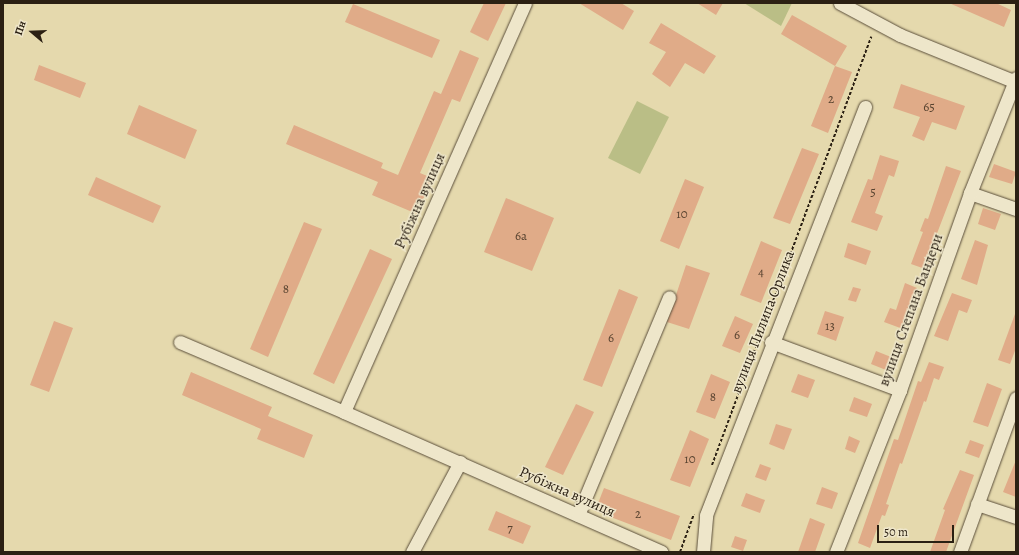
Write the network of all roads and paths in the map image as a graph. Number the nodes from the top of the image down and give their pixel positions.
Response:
1 (525, 3) edge
2 (840, 3) edge
3 (871, 37) dead end
4 (1015, 81) edge
5 (865, 108) dead end
6 (970, 193) junction
7 (1016, 209) edge
8 (669, 297) dead end
9 (180, 342) dead end
10 (771, 342) junction
11 (900, 390) junction
12 (1016, 398) edge
13 (344, 412) junction
14 (460, 462) junction
15 (710, 470) dead end
16 (977, 504) junction
17 (696, 507) dead end
18 (578, 515) junction
19 (1016, 517) edge
20 (412, 552) edge
21 (662, 552) edge
22 (680, 552) edge
23 (703, 552) edge
24 (836, 552) edge
25 (960, 552) edge

1 - 13 street, Рубіжна вулиця
2 - 4 street
3 - 15 path
4 - 6 street, вулиця Степана Бандери
5 - 10 street, вулиця Пилипа Орлика
6 - 7 street
6 - 11 street, вулиця Степана Бандери
8 - 18 street
9 - 13 street, Рубіжна вулиця
10 - 11 street
10 - 23 street, вулиця Пилипа Орлика
11 - 24 street, вулиця Степана Бандери
12 - 16 street
13 - 14 street, Рубіжна вулиця
14 - 18 street, Рубіжна вулиця
14 - 20 street
16 - 19 street
16 - 25 street
17 - 22 path
18 - 21 street, Рубіжна вулиця

